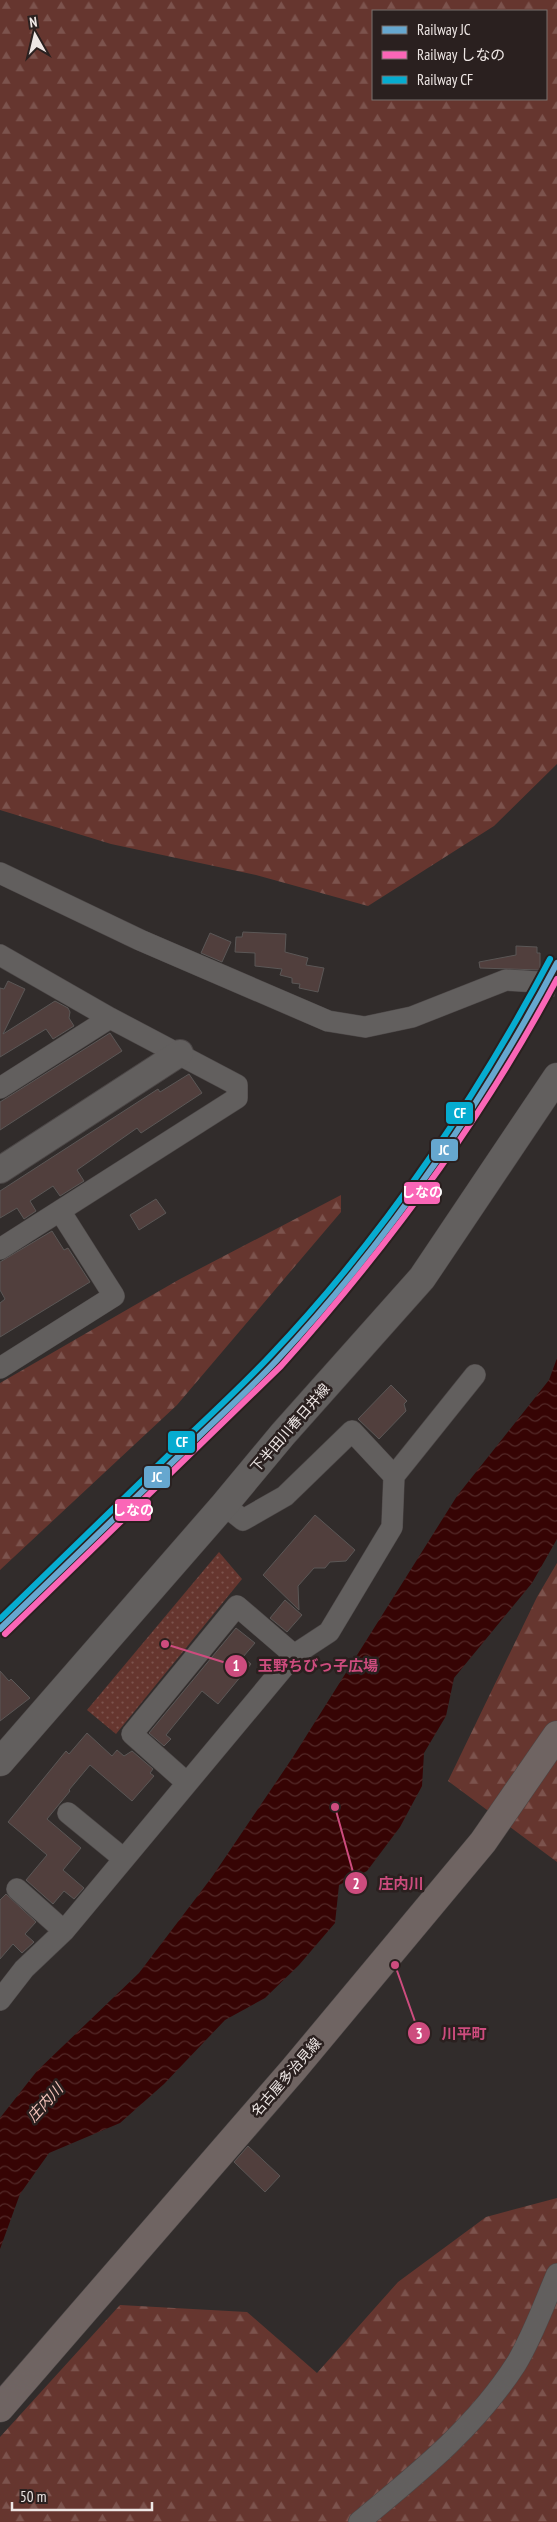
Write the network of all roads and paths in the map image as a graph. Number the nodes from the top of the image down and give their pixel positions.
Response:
1 (0, 874) edge
2 (0, 956) edge
3 (540, 982) tunnel mouth
4 (110, 1018) junction
5 (180, 1053) junction
6 (557, 1076) edge
7 (0, 1088) edge
8 (0, 1170) edge
9 (60, 1211) junction
10 (0, 1249) edge
11 (0, 1368) edge
12 (475, 1374) dead end
13 (394, 1476) junction
14 (224, 1505) junction
15 (294, 1655) junction
16 (557, 1735) edge
17 (0, 1762) edge
18 (187, 1783) junction
19 (68, 1813) dead end
20 (124, 1859) junction
21 (17, 1890) dead end
22 (64, 1931) junction
23 (0, 2000) edge
24 (557, 2274) edge
25 (0, 2408) edge
26 (359, 2522) edge

1 - 3 street
2 - 4 street
4 - 5 street
4 - 7 street
5 - 8 street
5 - 9 street
6 - 14 main road, 下半田川春日井線
9 - 10 street
9 - 11 street
12 - 13 street
13 - 14 street
13 - 15 street
14 - 17 main road, 下半田川春日井線
15 - 18 street
15 - 18 street
16 - 25 main road, 名古屋多治見線
18 - 20 street
19 - 20 street
20 - 22 street
21 - 22 street
22 - 23 street
24 - 26 street

